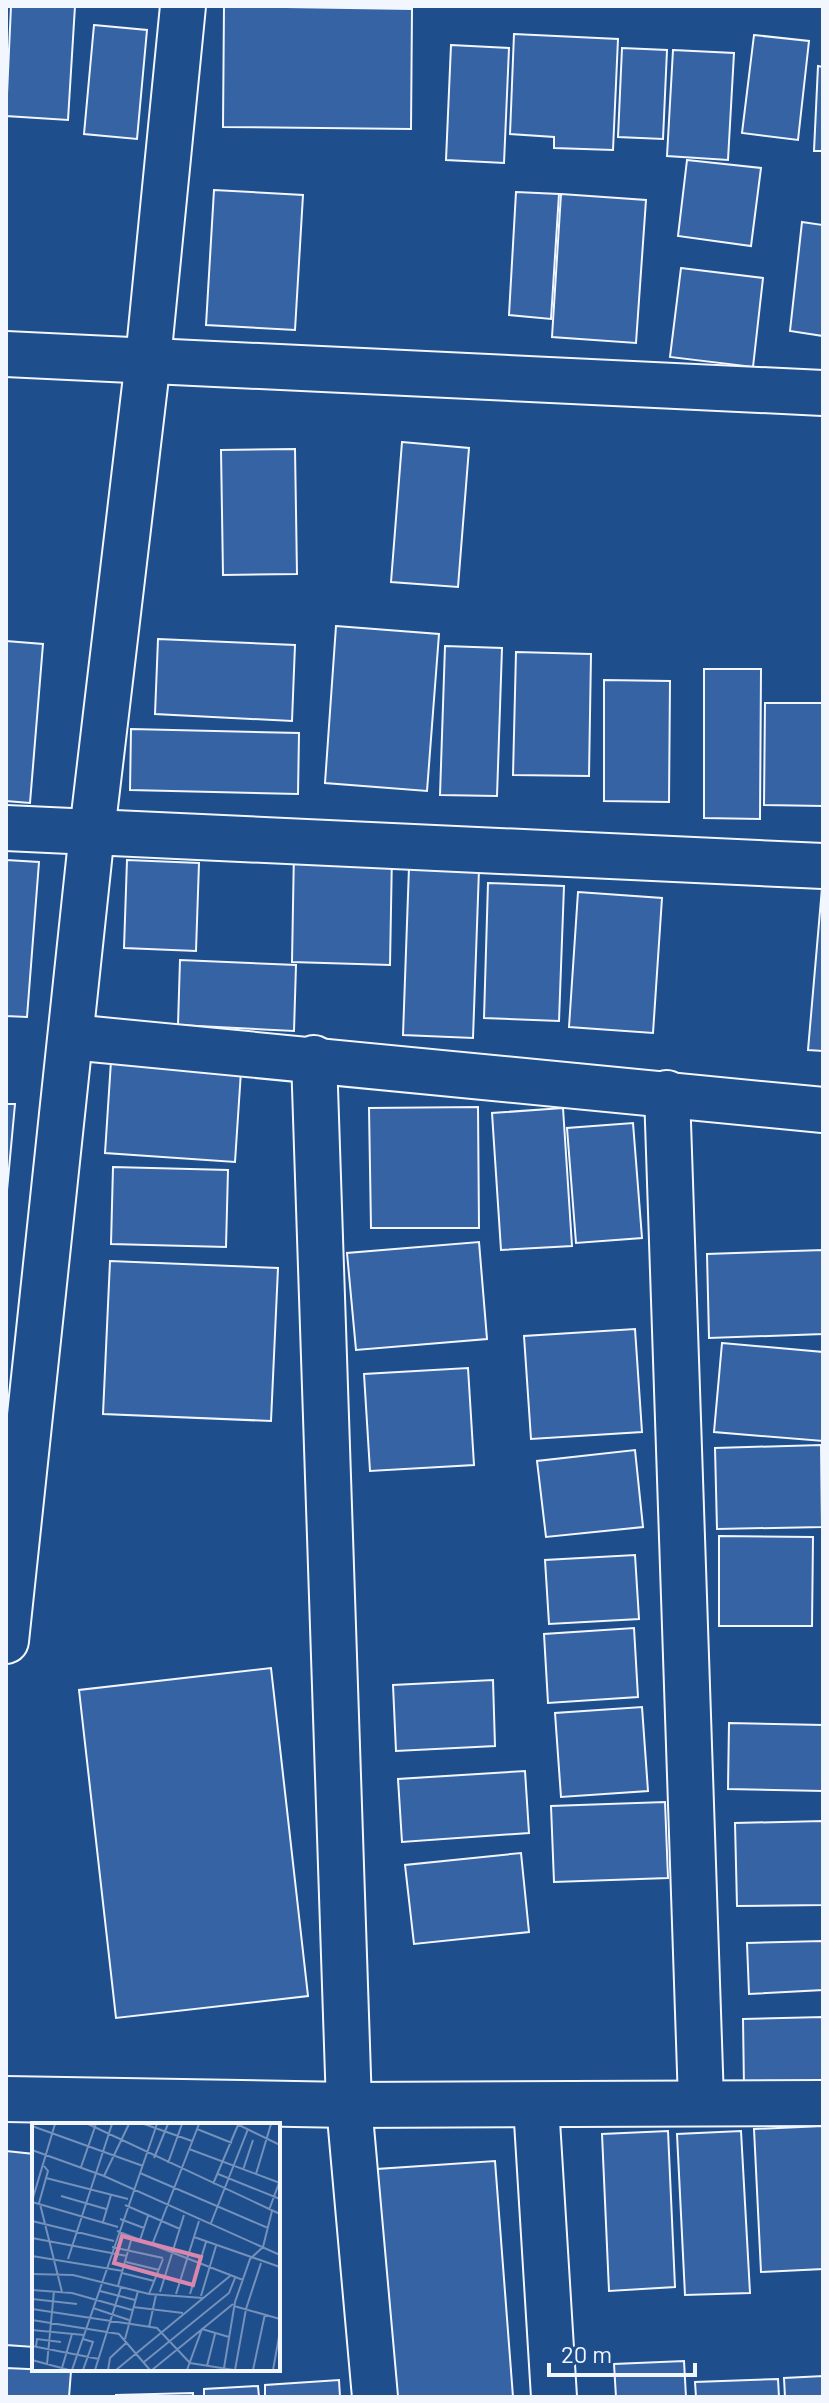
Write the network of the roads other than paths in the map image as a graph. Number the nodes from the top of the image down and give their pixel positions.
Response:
1 (183, 6) edge
2 (6, 354) edge
3 (148, 360) junction
4 (823, 393) edge
5 (6, 828) edge
6 (92, 832) junction
7 (823, 866) edge
8 (71, 1037) junction
9 (314, 1058) junction
10 (667, 1093) junction
11 (823, 1110) edge
12 (15, 1479) edge
13 (6, 1641) edge
14 (6, 2099) edge
15 (701, 2101) junction
16 (823, 2103) edge
17 (349, 2105) junction
18 (536, 2105) junction
19 (375, 2397) edge
20 (554, 2397) edge

1 - 3 street
2 - 3 street
3 - 4 street
3 - 6 street
5 - 6 street
6 - 7 street
6 - 8 street
8 - 9 street
8 - 12 street
9 - 10 street
9 - 17 street
10 - 11 street
10 - 15 street
12 - 13 street
14 - 17 street
15 - 16 street
15 - 18 street
17 - 18 street
17 - 19 street
18 - 20 street

